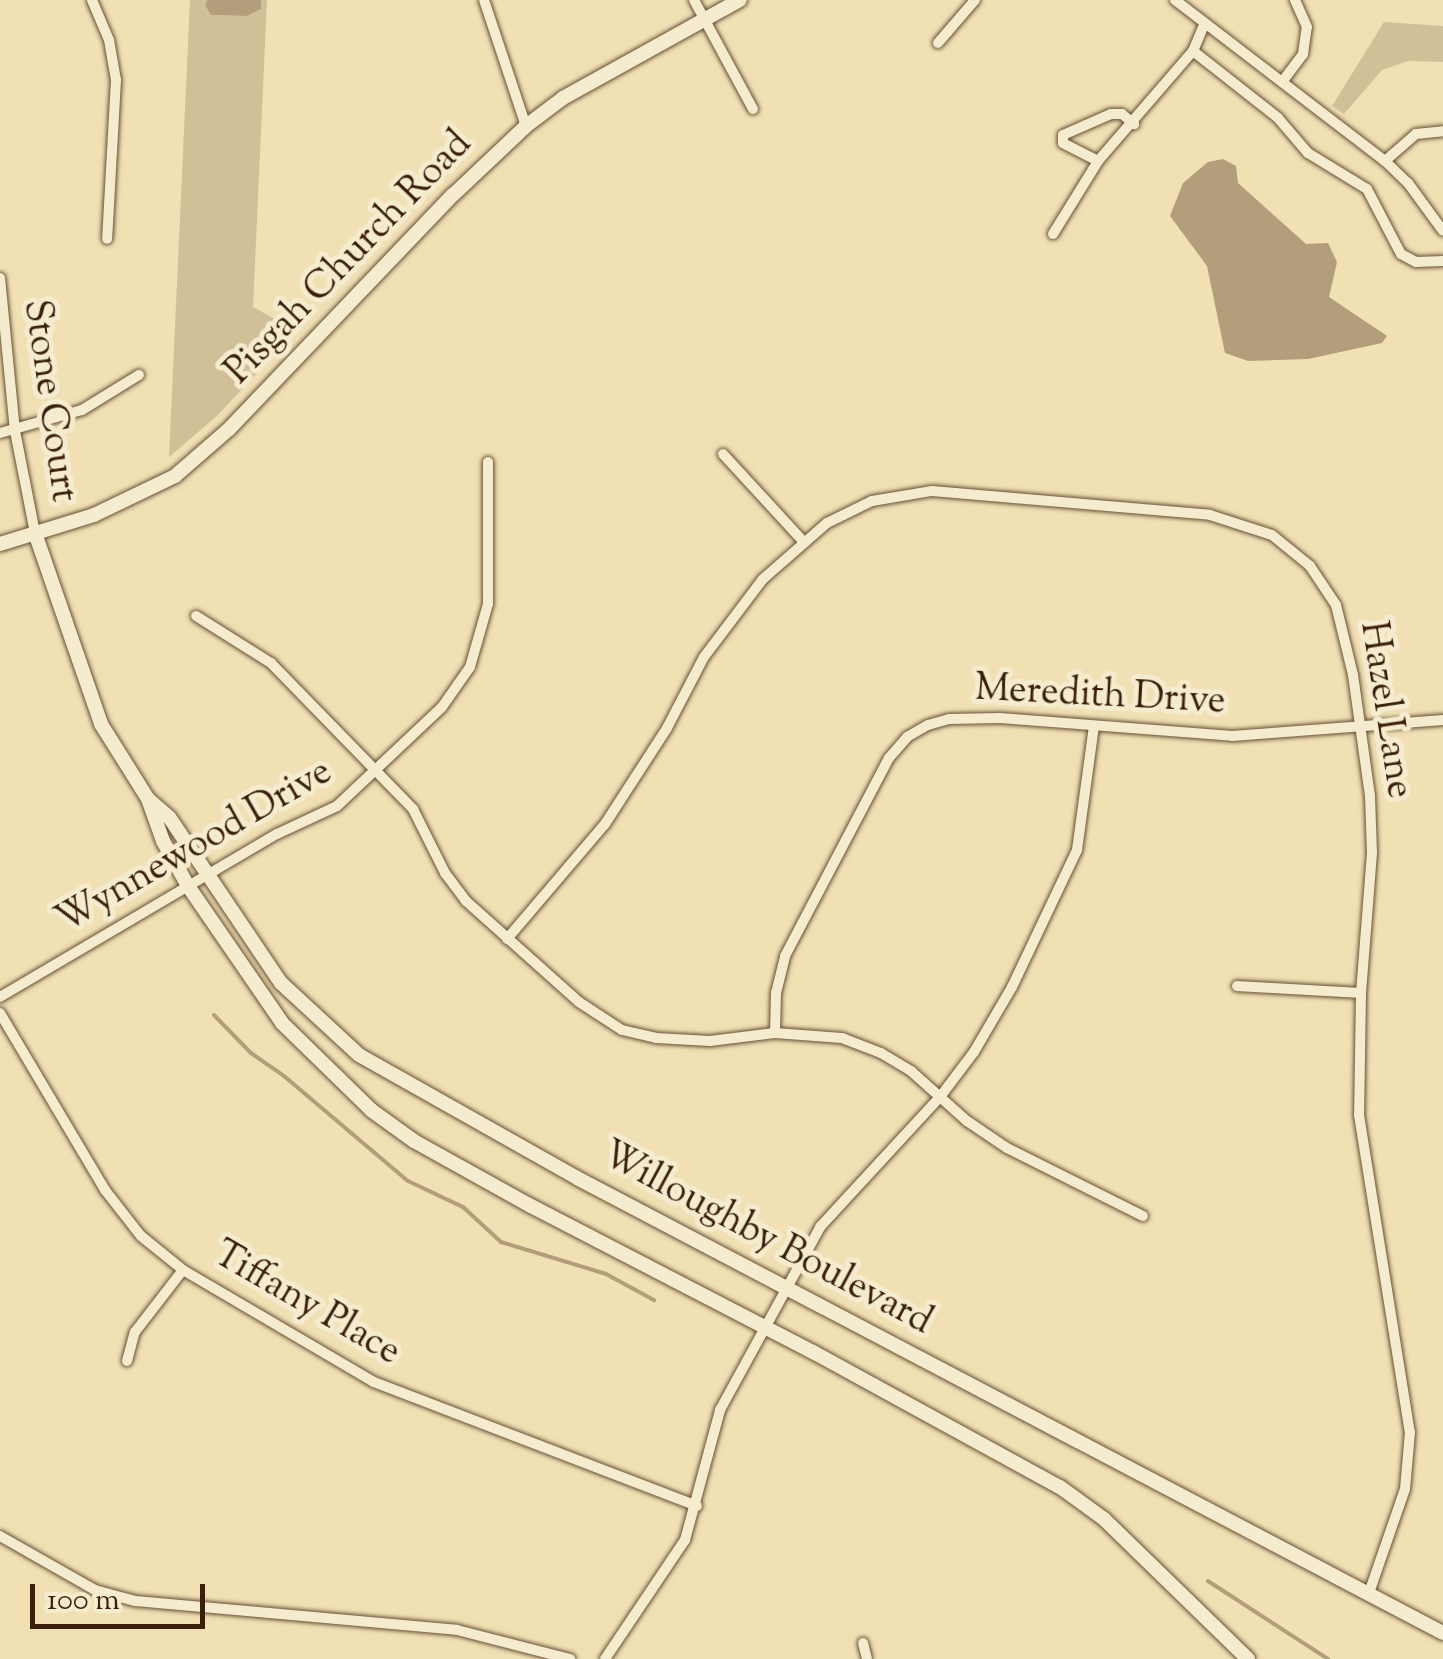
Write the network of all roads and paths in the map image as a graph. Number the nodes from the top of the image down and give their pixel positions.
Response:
1 (92, 0) edge
2 (484, 0) edge
3 (694, 0) edge
4 (740, 0) edge
5 (975, 0) edge
6 (1175, 0) edge
7 (1295, 0) edge
8 (706, 19) junction
9 (1204, 25) junction
10 (938, 43) dead end
11 (1193, 51) junction
12 (1282, 82) junction
13 (753, 109) dead end
14 (1134, 124) junction
15 (526, 126) junction
16 (1443, 131) edge
17 (1098, 161) junction
18 (1384, 161) junction
19 (1443, 231) edge
20 (1053, 234) dead end
21 (106, 239) dead end
22 (1443, 261) edge
23 (0, 278) edge
24 (139, 375) dead end
25 (14, 431) junction
26 (0, 433) edge
27 (723, 454) dead end
28 (488, 462) dead end
29 (36, 533) junction
30 (804, 542) junction
31 (0, 544) edge
32 (196, 616) dead end
33 (1443, 720) edge
34 (1094, 726) junction
35 (1361, 727) junction
36 (376, 772) junction
37 (148, 798) junction
38 (206, 876) junction
39 (188, 886) junction
40 (507, 939) junction
41 (1237, 986) dead end
42 (1361, 993) junction
43 (0, 997) edge
44 (0, 1013) edge
45 (776, 1033) junction
46 (940, 1097) junction
47 (1144, 1216) dead end
48 (183, 1270) junction
49 (788, 1288) junction
50 (764, 1328) junction
51 (127, 1360) dead end
52 (697, 1506) junction
53 (0, 1536) edge
54 (1368, 1593) junction
55 (1443, 1634) edge
56 (864, 1643) dead end
57 (570, 1659) edge
58 (605, 1659) edge
59 (867, 1659) edge
60 (1248, 1659) edge

1 - 21 street
2 - 15 street
3 - 8 street
4 - 8 street, Pisgah Church Road
5 - 10 street
6 - 9 street
7 - 12 street
8 - 13 street
8 - 15 street, Pisgah Church Road
9 - 11 street
9 - 12 street
11 - 14 street
11 - 22 street
12 - 18 street
14 - 17 street
14 - 17 street
15 - 29 street, Pisgah Church Road
16 - 18 street
17 - 20 street
18 - 19 street
23 - 25 street, Stone Court
24 - 25 street
25 - 26 street
25 - 29 street, Stone Court
27 - 30 street
28 - 36 street, Wynnewood Drive
29 - 31 street, Pisgah Church Road
29 - 37 street, Willoughby Boulevard
30 - 35 street, Hazel Lane
30 - 40 street, Hazel Lane
32 - 36 street
33 - 35 street, Meredith Drive
34 - 35 street, Meredith Drive
34 - 45 street, Meredith Drive
34 - 46 street
35 - 42 street, Hazel Lane
36 - 38 street, Wynnewood Drive
36 - 40 street
37 - 38 street, Willoughby Boulevard
37 - 39 street, Willoughby Boulevard
38 - 39 street, Wynnewood Drive
38 - 49 street, Willoughby Boulevard
39 - 43 street, Wynnewood Drive
39 - 50 street, Willoughby Boulevard
40 - 45 street
41 - 42 street
42 - 54 street, Hazel Lane
44 - 48 street, Tiffany Place
45 - 46 street
46 - 47 street
46 - 49 street
48 - 51 street
48 - 52 street, Tiffany Place
49 - 50 street
49 - 54 street, Willoughby Boulevard
50 - 52 street
50 - 60 street, Willoughby Boulevard
52 - 58 street
53 - 57 street
54 - 55 street, Willoughby Boulevard
56 - 59 street

